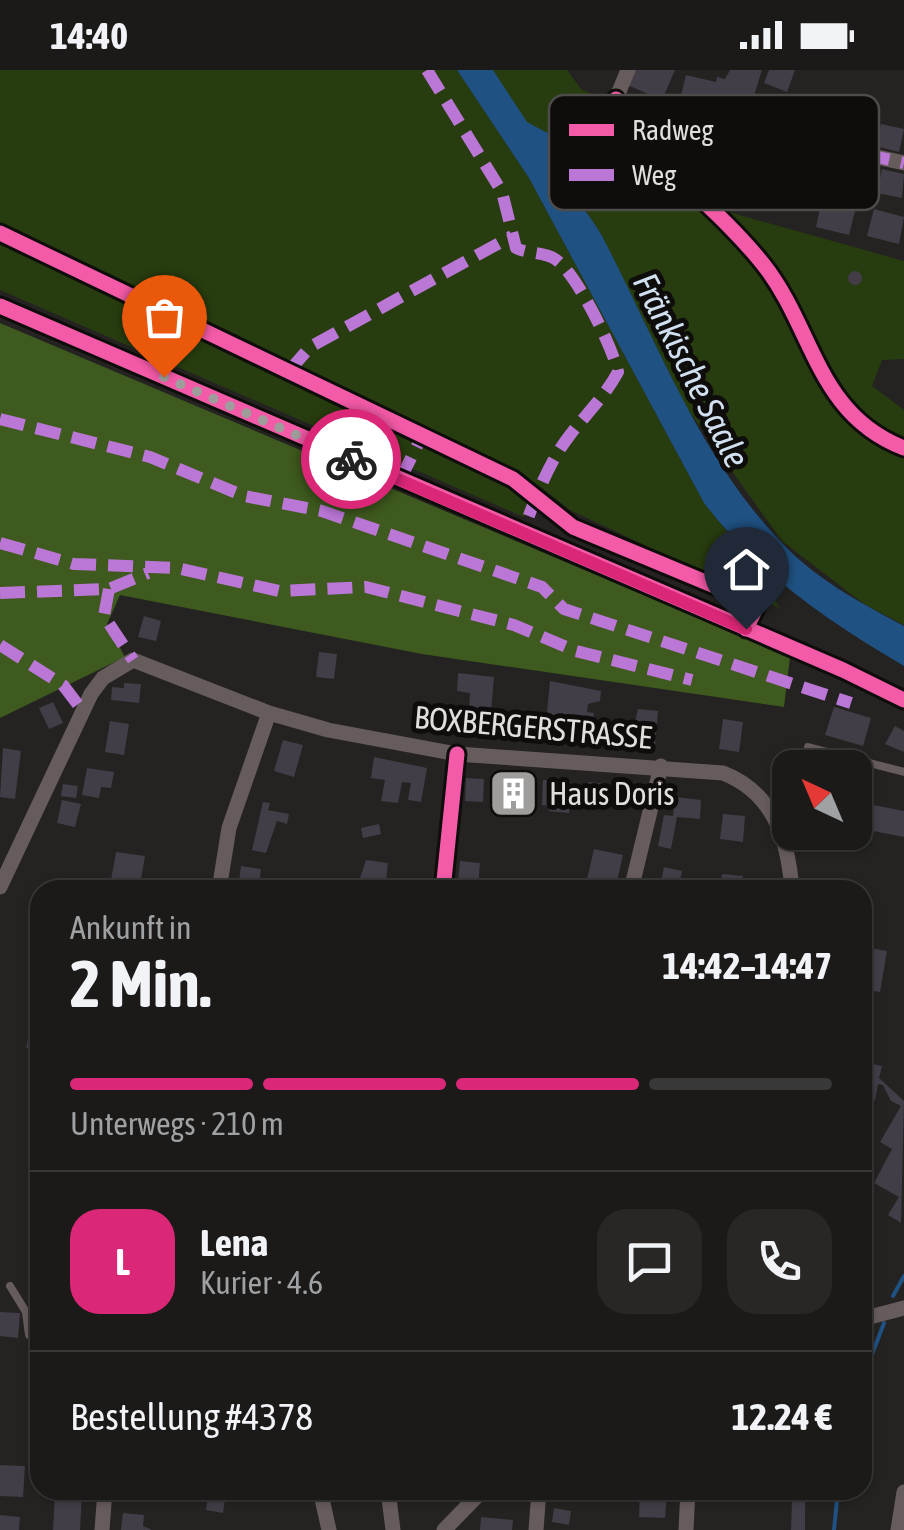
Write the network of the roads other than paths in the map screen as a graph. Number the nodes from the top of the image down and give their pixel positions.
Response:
1 (628, 70) edge
2 (618, 95) edge
3 (879, 158) edge
4 (904, 164) edge
5 (0, 306) edge
6 (904, 700) edge
7 (269, 713) junction
8 (808, 747) dead end
9 (457, 754) junction
10 (660, 766) junction
11 (904, 772) edge
12 (221, 880) edge
13 (444, 880) edge
14 (633, 880) edge
15 (791, 880) edge
16 (0, 887) edge
17 (10, 1286) dead end
18 (904, 1308) edge
19 (872, 1316) edge
20 (30, 1335) edge
21 (904, 1492) edge
22 (104, 1500) edge
23 (322, 1500) edge
24 (389, 1500) edge
25 (473, 1500) edge
26 (538, 1500) edge
27 (688, 1500) edge
28 (102, 1530) edge
29 (329, 1530) edge
30 (393, 1530) edge
31 (444, 1530) edge
32 (536, 1530) edge
33 (686, 1530) edge
34 (898, 1530) edge

1 - 2 street
3 - 4 street
5 - 6 street
7 - 9 street, BOXBERGERSTRASSE
7 - 12 street
7 - 16 street, BOXBERGERSTRASSE
8 - 11 lane
9 - 10 street, BOXBERGERSTRASSE
9 - 13 street
10 - 14 street
10 - 15 street, BOXBERGERSTRASSE
17 - 20 lane
18 - 19 street
21 - 34 street
22 - 28 street
23 - 29 street
24 - 30 street
25 - 31 street
26 - 32 street
27 - 33 street

